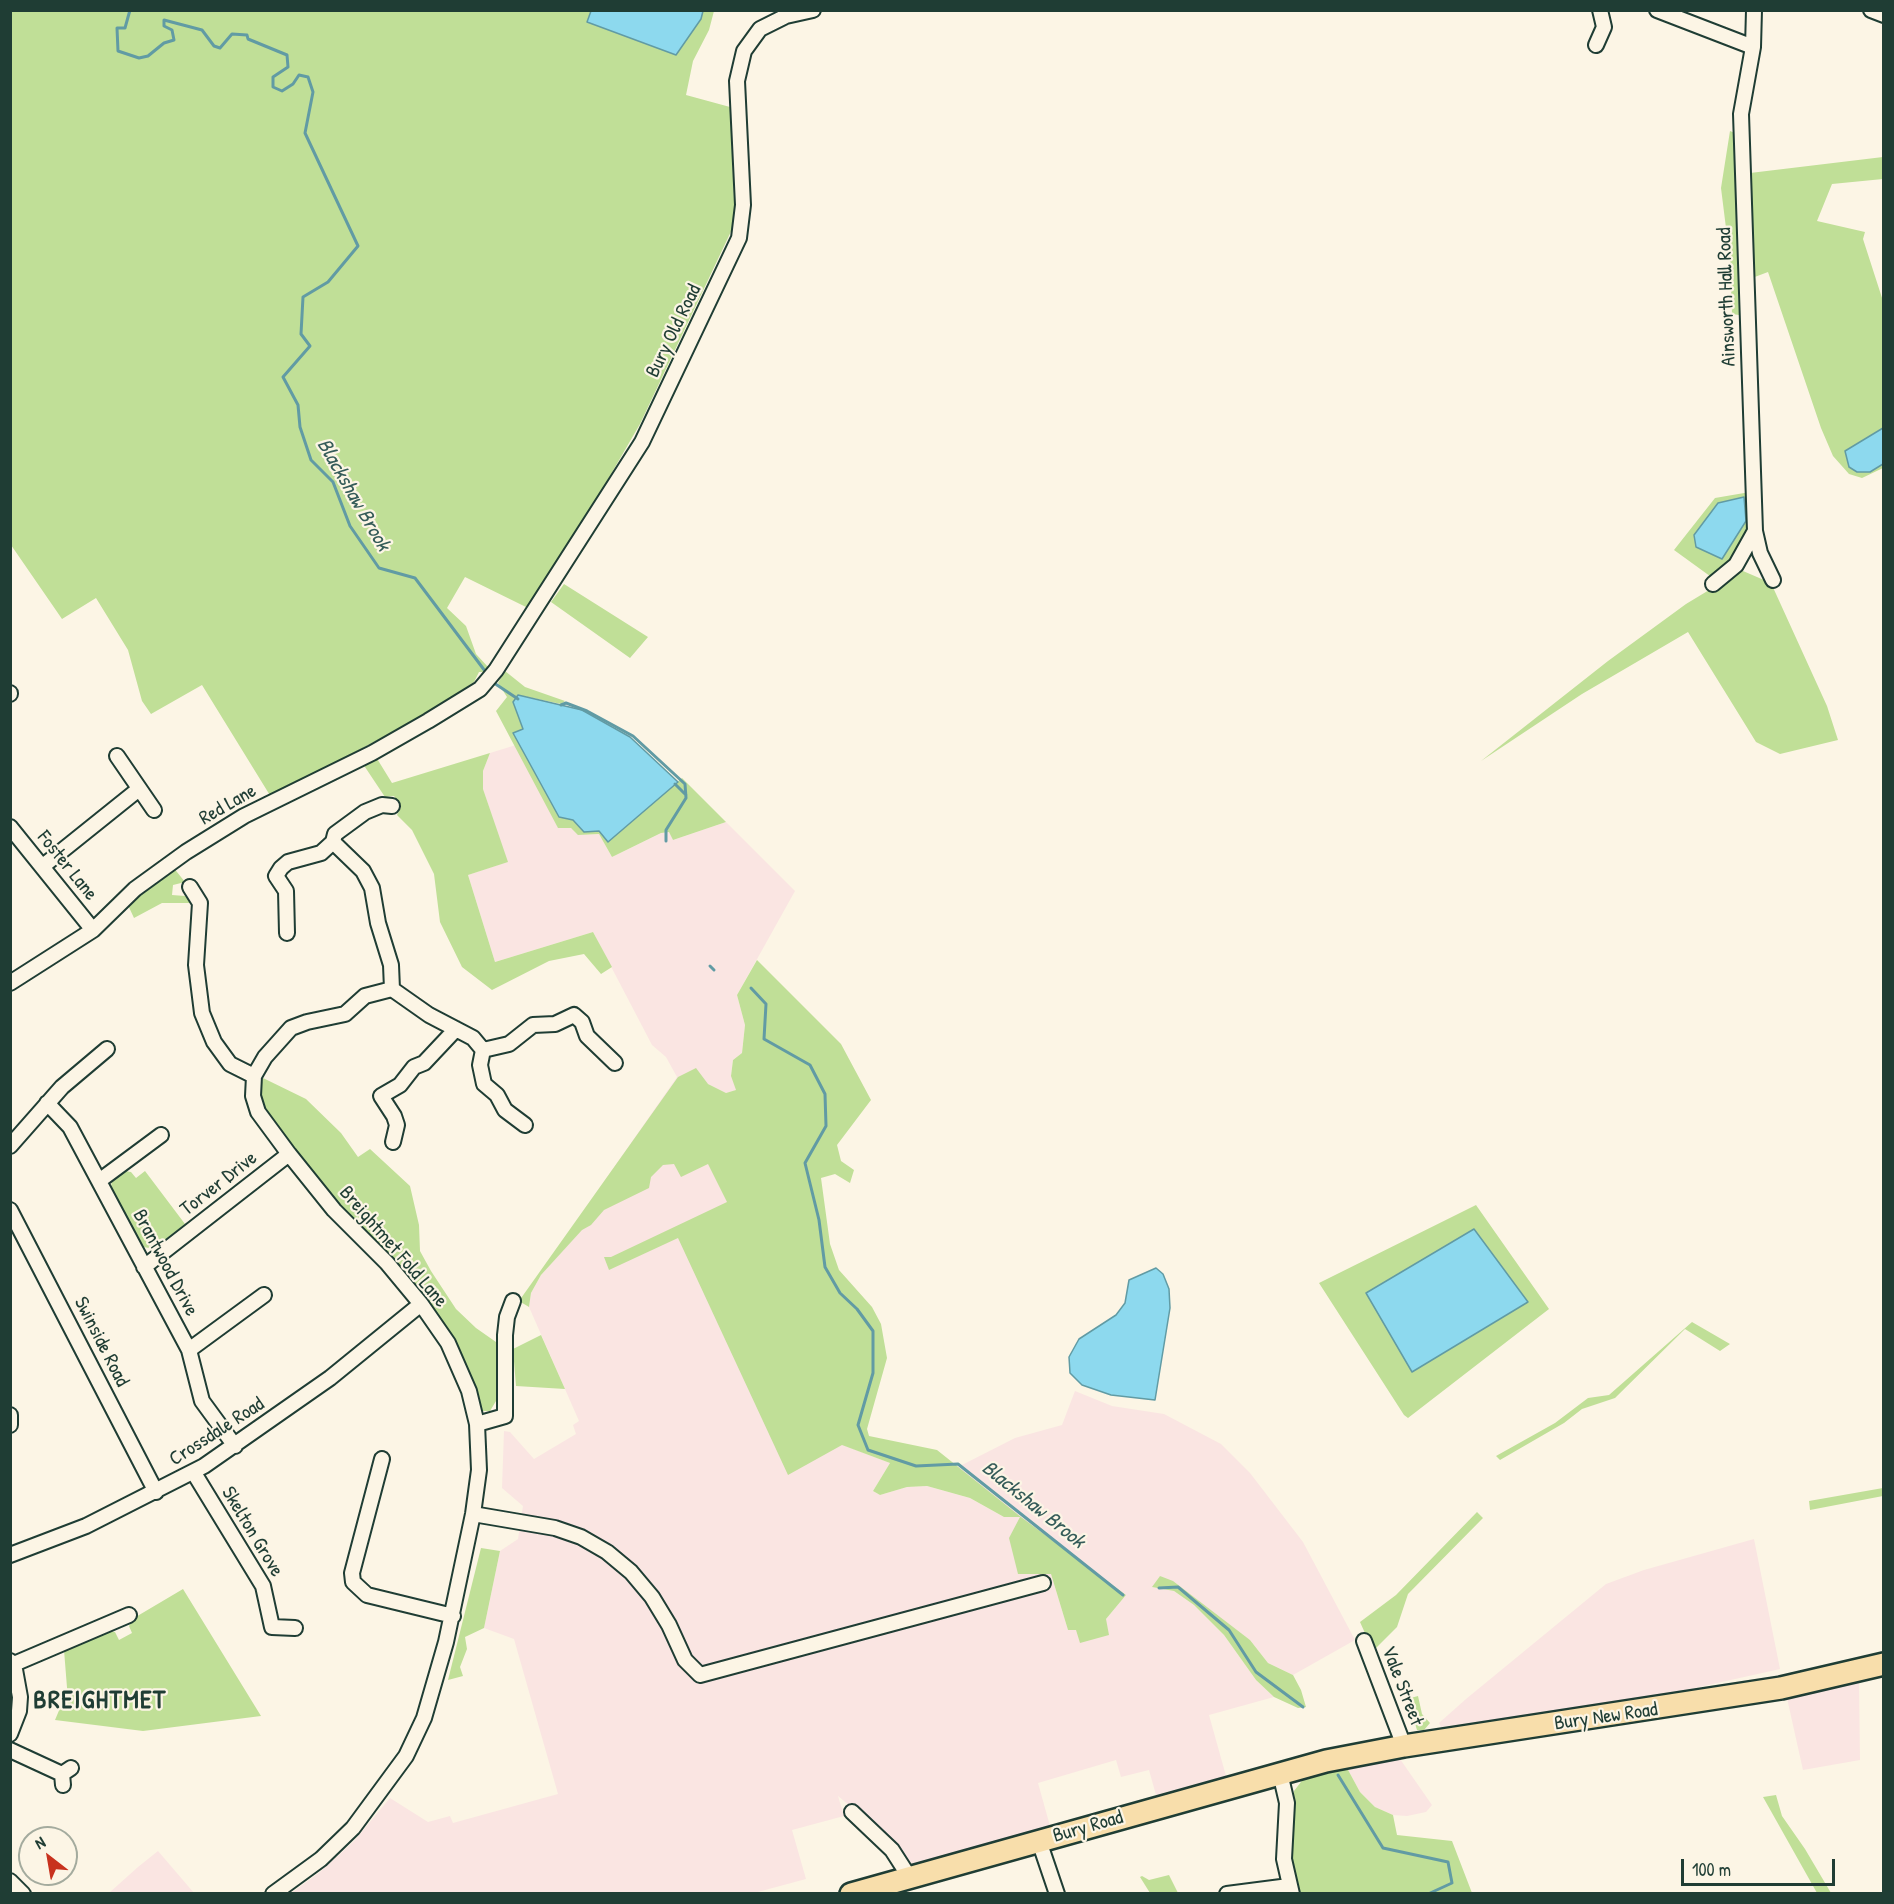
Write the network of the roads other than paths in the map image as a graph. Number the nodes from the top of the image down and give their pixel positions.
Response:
1 (813, 10) edge
2 (1600, 10) edge
3 (1657, 10) edge
4 (1754, 10) edge
5 (1871, 10) edge
6 (1884, 15) edge
7 (1596, 45) dead end
8 (1753, 47) junction
9 (1755, 531) junction
10 (1773, 580) dead end
11 (1713, 584) dead end
12 (482, 687) joint
13 (117, 756) dead end
14 (139, 789) junction
15 (392, 806) dead end
16 (154, 810) dead end
17 (10, 827) edge
18 (333, 842) junction
19 (43, 866) junction
20 (190, 887) dead end
21 (93, 930) junction
22 (288, 935) dead end
23 (10, 983) edge
24 (392, 989) junction
25 (456, 1029) junction
26 (107, 1049) dead end
27 (483, 1050) junction
28 (615, 1065) dead end
29 (254, 1076) junction
30 (47, 1103) junction
31 (526, 1127) dead end
32 (161, 1135) dead end
33 (395, 1144) dead end
34 (10, 1146) edge
35 (289, 1154) junction
36 (99, 1181) junction
37 (10, 1210) edge
38 (144, 1267) junction
39 (264, 1295) dead end
40 (513, 1301) dead end
41 (421, 1304) junction
42 (189, 1350) junction
43 (10, 1415) edge
44 (477, 1424) junction
45 (10, 1425) edge
46 (235, 1446) junction
47 (382, 1459) dead end
48 (194, 1473) junction
49 (156, 1492) junction
50 (473, 1514) junction
51 (12, 1551) edge
52 (1043, 1583) dead end
53 (453, 1616) junction
54 (123, 1621) dead end
55 (295, 1628) dead end
56 (1364, 1641) dead end
57 (12, 1662) edge
58 (1884, 1664) edge
59 (10, 1734) edge
60 (1404, 1746) junction
61 (10, 1750) edge
62 (1326, 1761) joint
63 (1281, 1773) junction
64 (65, 1776) dead end
65 (852, 1812) dead end
66 (1039, 1841) junction
67 (910, 1878) junction
68 (10, 1881) edge
69 (1291, 1890) edge
70 (22, 1893) edge
71 (273, 1893) edge
72 (851, 1893) edge
73 (1057, 1893) edge
74 (1227, 1893) edge

1 - 12 street, Bury Old Road
2 - 7 street
3 - 8 street
4 - 8 street, Ainsworth Hall Road
5 - 6 street
8 - 9 street, Ainsworth Hall Road
9 - 10 street, Ainsworth Hall Road
9 - 11 street
12 - 21 street, Red Lane
13 - 14 street
14 - 16 street
14 - 19 street
15 - 18 street
17 - 19 street, Foster Lane
18 - 22 street
18 - 24 street
19 - 21 street, Foster Lane
20 - 29 street
21 - 23 street, Red Lane
24 - 25 street
24 - 29 street
25 - 27 street
25 - 33 street
26 - 30 street
27 - 28 street
27 - 31 street
29 - 35 street, Breightmet Fold Lane
30 - 34 street
30 - 36 street, Brantwood Drive
32 - 36 street
35 - 38 street, Torver Drive
35 - 41 street, Breightmet Fold Lane
36 - 38 street, Brantwood Drive
37 - 49 street, Swinside Road
38 - 42 street, Brantwood Drive
39 - 42 street
40 - 44 street
41 - 44 street, Breightmet Fold Lane
41 - 46 street, Crossdale Road
42 - 46 street, Brantwood Drive
43 - 45 street
44 - 50 street, Breightmet Fold Lane
46 - 48 street, Crossdale Road
47 - 53 street
48 - 49 street, Crossdale Road
48 - 55 street, Skelton Grove
49 - 51 street, Crossdale Road
50 - 52 street
50 - 53 street, Breightmet Fold Lane
53 - 71 street, Breightmet Fold Lane
54 - 57 street
56 - 60 street, Vale Street
57 - 59 street
58 - 60 highway, Bury New Road
60 - 62 highway, Bury New Road
61 - 64 street
62 - 63 highway, Bury Road
63 - 66 highway, Bury Road
63 - 69 street
65 - 67 street
66 - 67 highway, Bury Road
66 - 73 street
67 - 72 highway, Bury Road
68 - 70 street
69 - 74 street

